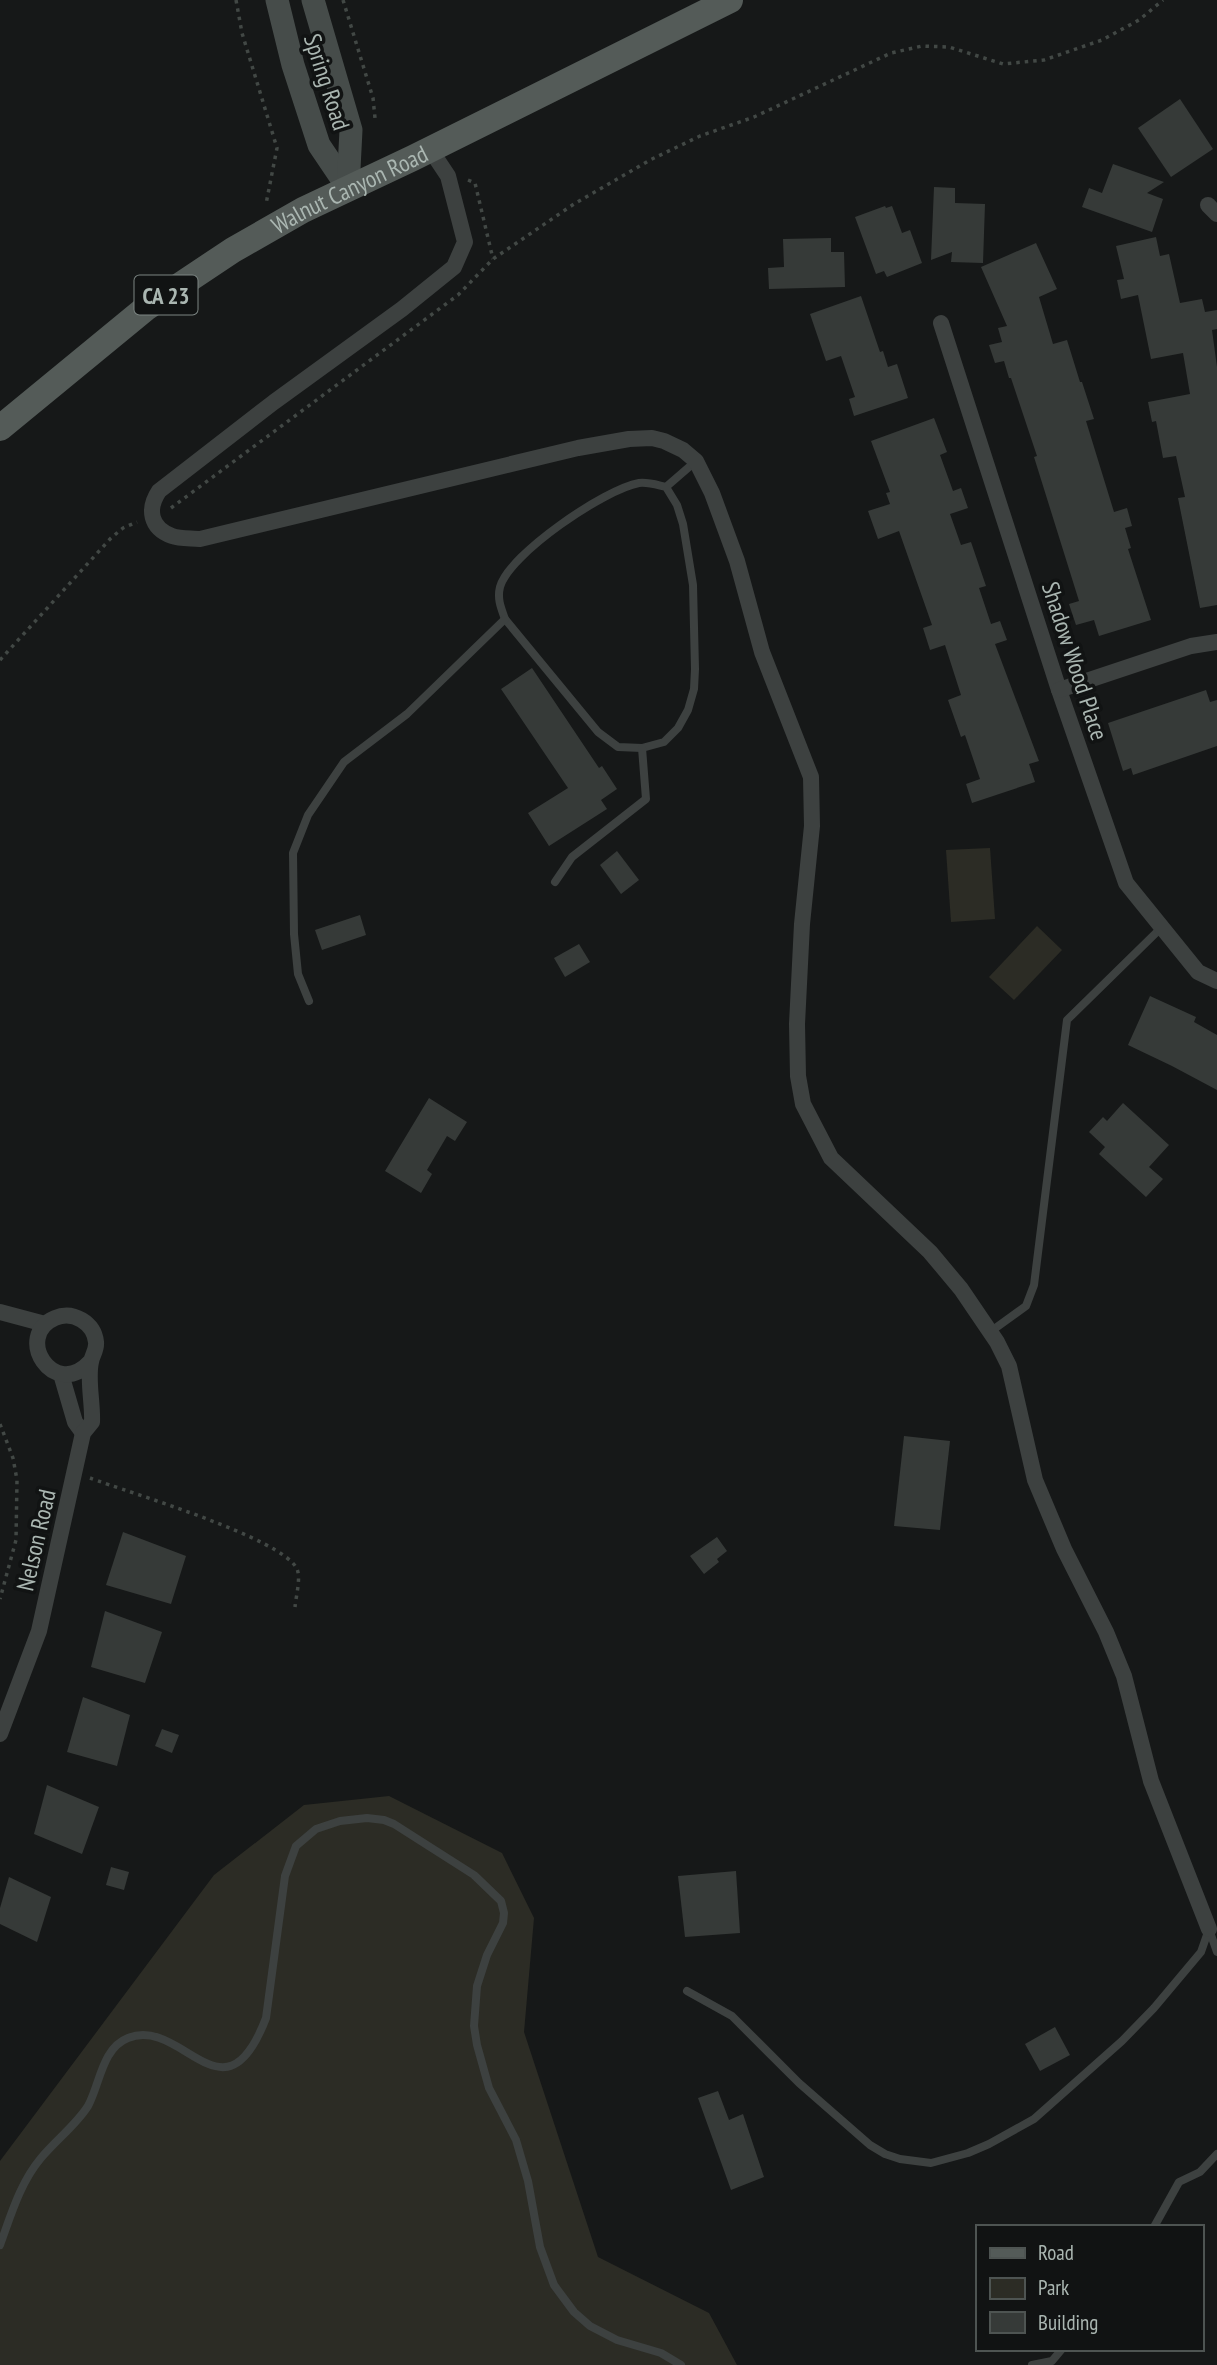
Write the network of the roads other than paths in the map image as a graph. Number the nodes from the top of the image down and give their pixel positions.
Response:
1 (276, 0) edge
2 (313, 0) edge
3 (730, 0) edge
4 (430, 149) junction
5 (348, 188) junction
6 (941, 323) dead end
7 (0, 428) edge
8 (696, 461) junction
9 (666, 487) junction
10 (505, 619) junction
11 (1217, 642) edge
12 (1059, 690) junction
13 (642, 748) junction
14 (555, 882) dead end
15 (1162, 927) junction
16 (1217, 981) edge
17 (309, 1001) dead end
18 (0, 1312) edge
19 (45, 1324) junction
20 (989, 1332) junction
21 (90, 1362) junction
22 (61, 1374) junction
23 (83, 1433) junction
24 (0, 1734) edge
25 (1209, 1929) junction
26 (1217, 1952) edge
27 (687, 1991) dead end
28 (1217, 2154) edge
29 (1155, 2225) edge
30 (0, 2245) edge
31 (1060, 2351) edge
32 (681, 2365) edge
33 (1032, 2365) edge

1 - 5 main road, Spring Road
2 - 5 main road, Spring Road
3 - 4 main road, Walnut Canyon Road / CA 23
4 - 5 main road, Walnut Canyon Road / CA 23
4 - 8 street
5 - 7 main road, Walnut Canyon Road / CA 23
6 - 12 street, Shadow Wood Place
8 - 9 lane
8 - 20 street
9 - 10 lane
9 - 13 lane
10 - 13 lane
10 - 17 lane
11 - 12 street
12 - 15 street, Shadow Wood Place
13 - 14 lane
15 - 16 street, Shadow Wood Place
15 - 20 lane
18 - 19 street, Nelson Road
19 - 21 street, Nelson Road
19 - 22 street
20 - 25 street
21 - 22 street
21 - 23 street, Nelson Road
22 - 23 street
23 - 24 street, Nelson Road
25 - 26 lane
25 - 27 lane
28 - 29 lane
30 - 32 lane
31 - 33 lane

